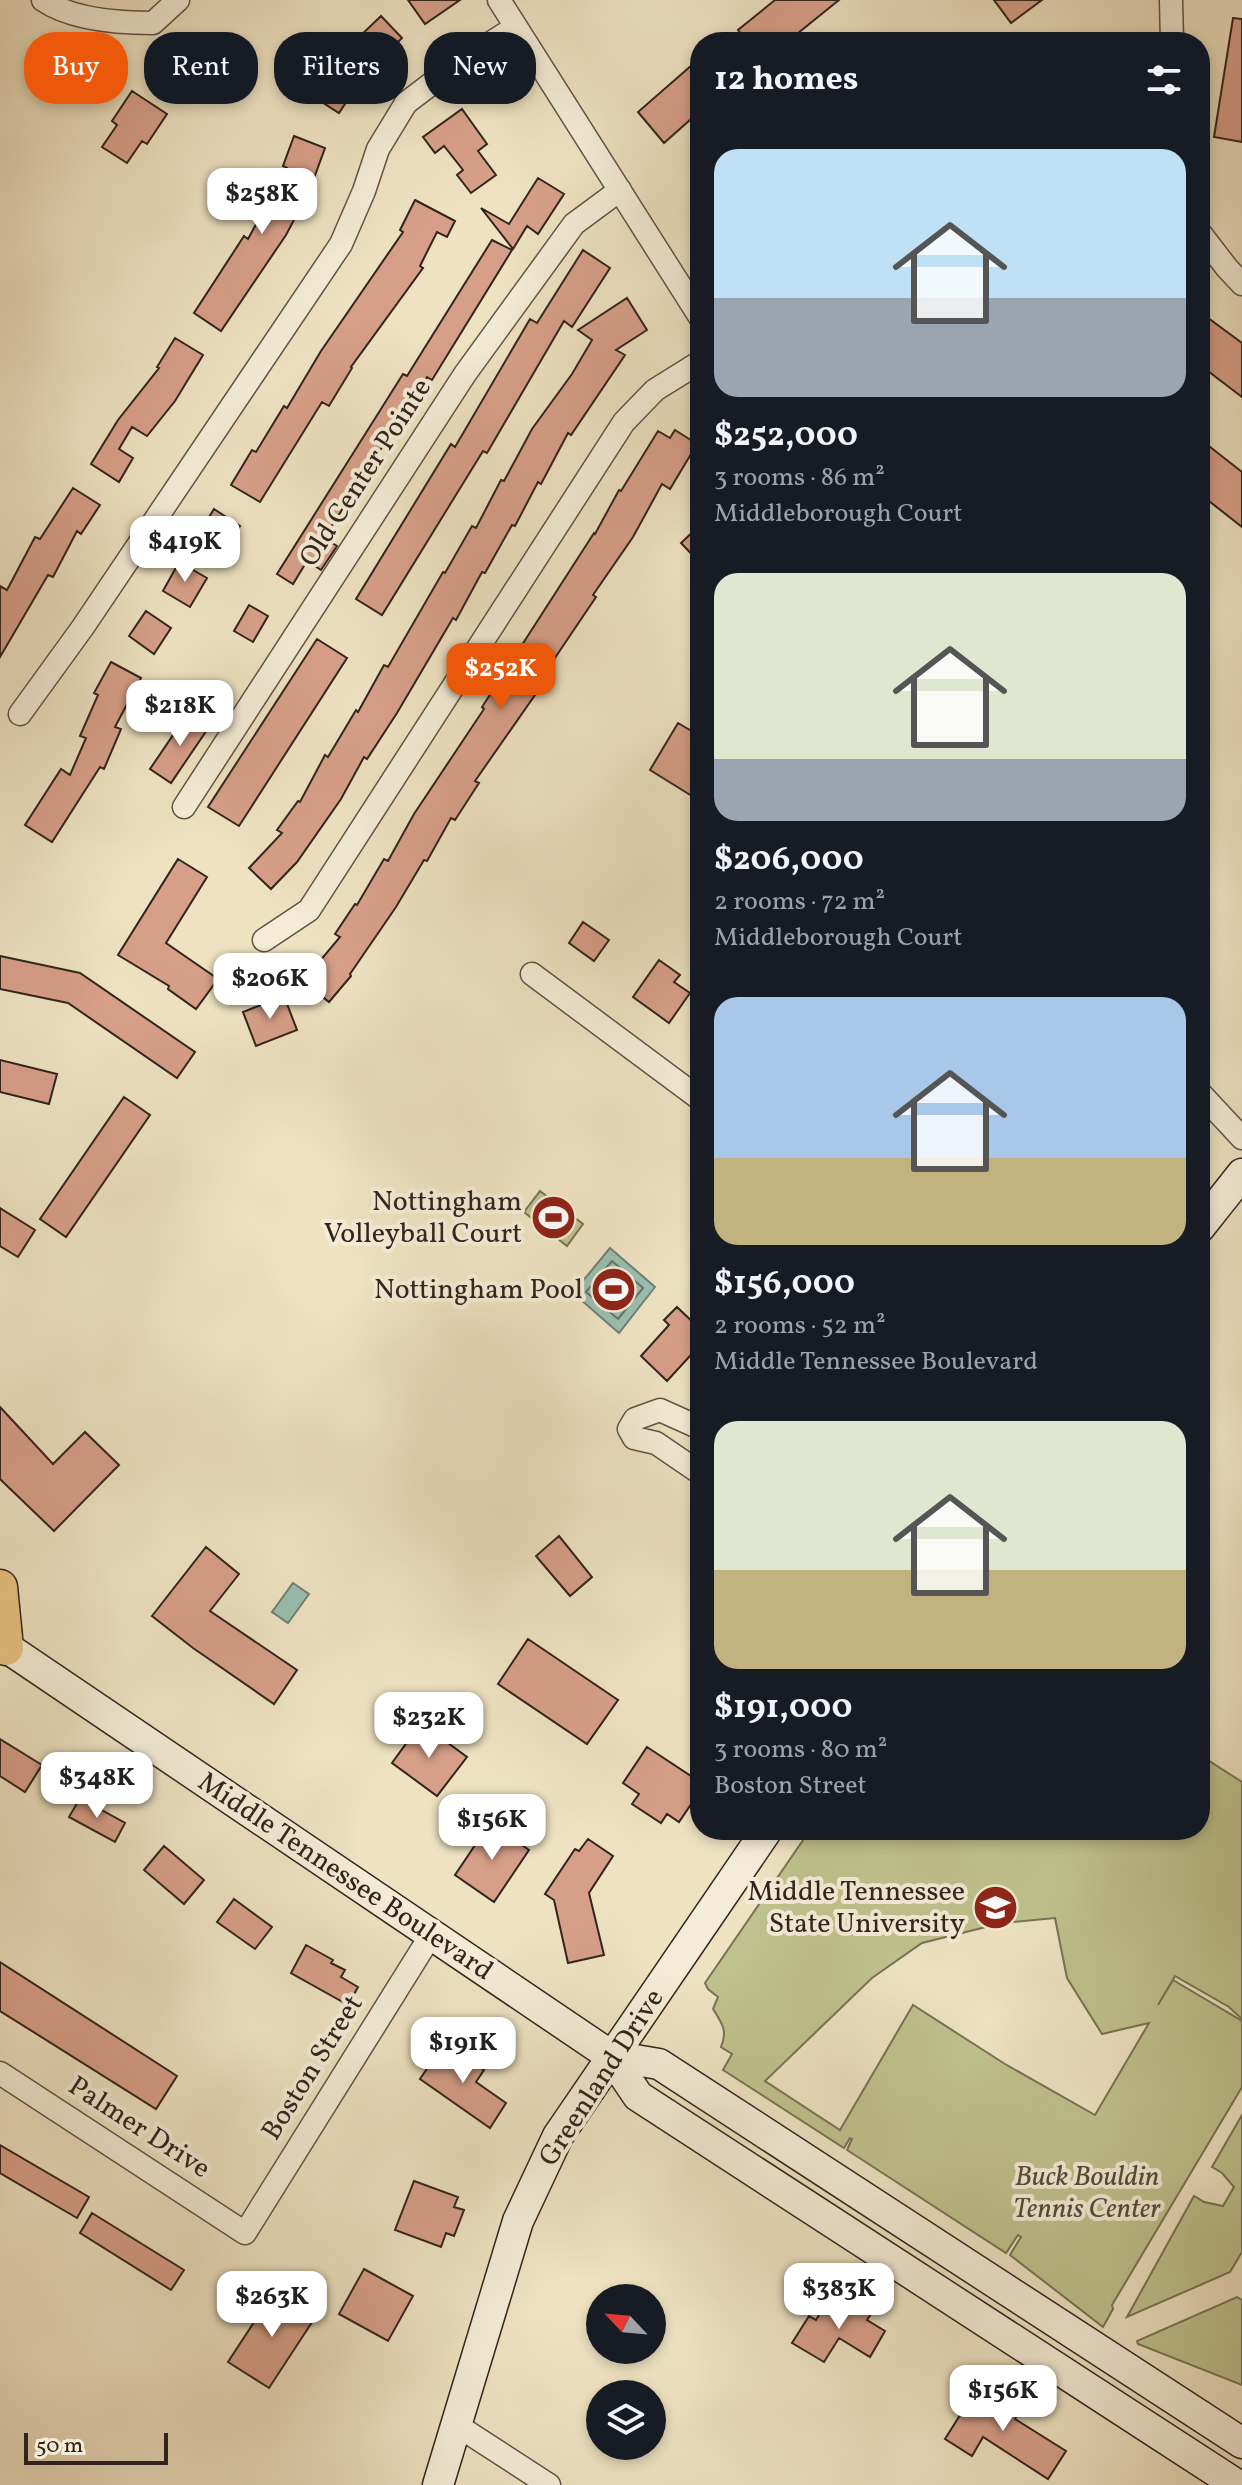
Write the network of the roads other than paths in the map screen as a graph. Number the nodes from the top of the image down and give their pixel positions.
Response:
1 (43, 0) edge
2 (178, 0) edge
3 (499, 0) edge
4 (1171, 0) edge
5 (516, 27) junction
6 (1172, 32) edge
7 (620, 190) junction
8 (1210, 247) edge
9 (1242, 284) edge
10 (690, 301) edge
11 (690, 368) edge
12 (20, 714) dead end
13 (184, 807) dead end
14 (264, 940) dead end
15 (532, 974) dead end
16 (690, 1092) edge
17 (1210, 1104) edge
18 (1242, 1138) edge
19 (1242, 1174) edge
20 (1210, 1214) edge
21 (690, 1421) edge
22 (690, 1466) edge
23 (0, 1587) edge
24 (2, 1650) edge
25 (760, 1840) edge
26 (431, 1935) junction
27 (611, 2056) junction
28 (0, 2073) edge
29 (245, 2233) joint
30 (458, 2426) junction
31 (1242, 2443) edge
32 (1234, 2478) edge
33 (438, 2485) edge
34 (549, 2485) edge

1 - 2 street
3 - 5 street
4 - 6 street
5 - 7 street
5 - 12 street
7 - 10 street
7 - 13 street, Old Center Pointe
8 - 9 street
11 - 14 street
15 - 16 street
17 - 18 street
19 - 20 main road
21 - 22 street
23 - 24 main road
24 - 26 main road, Middle Tennessee Boulevard
25 - 27 main road, Greenland Drive
26 - 27 main road, Middle Tennessee Boulevard
26 - 29 street, Boston Street
27 - 30 main road, Greenland Drive
27 - 31 main road, Middle Tennessee Boulevard
27 - 32 main road, Middle Tennessee Boulevard
28 - 29 street, Palmer Drive
30 - 33 main road, Greenland Drive
30 - 34 street

